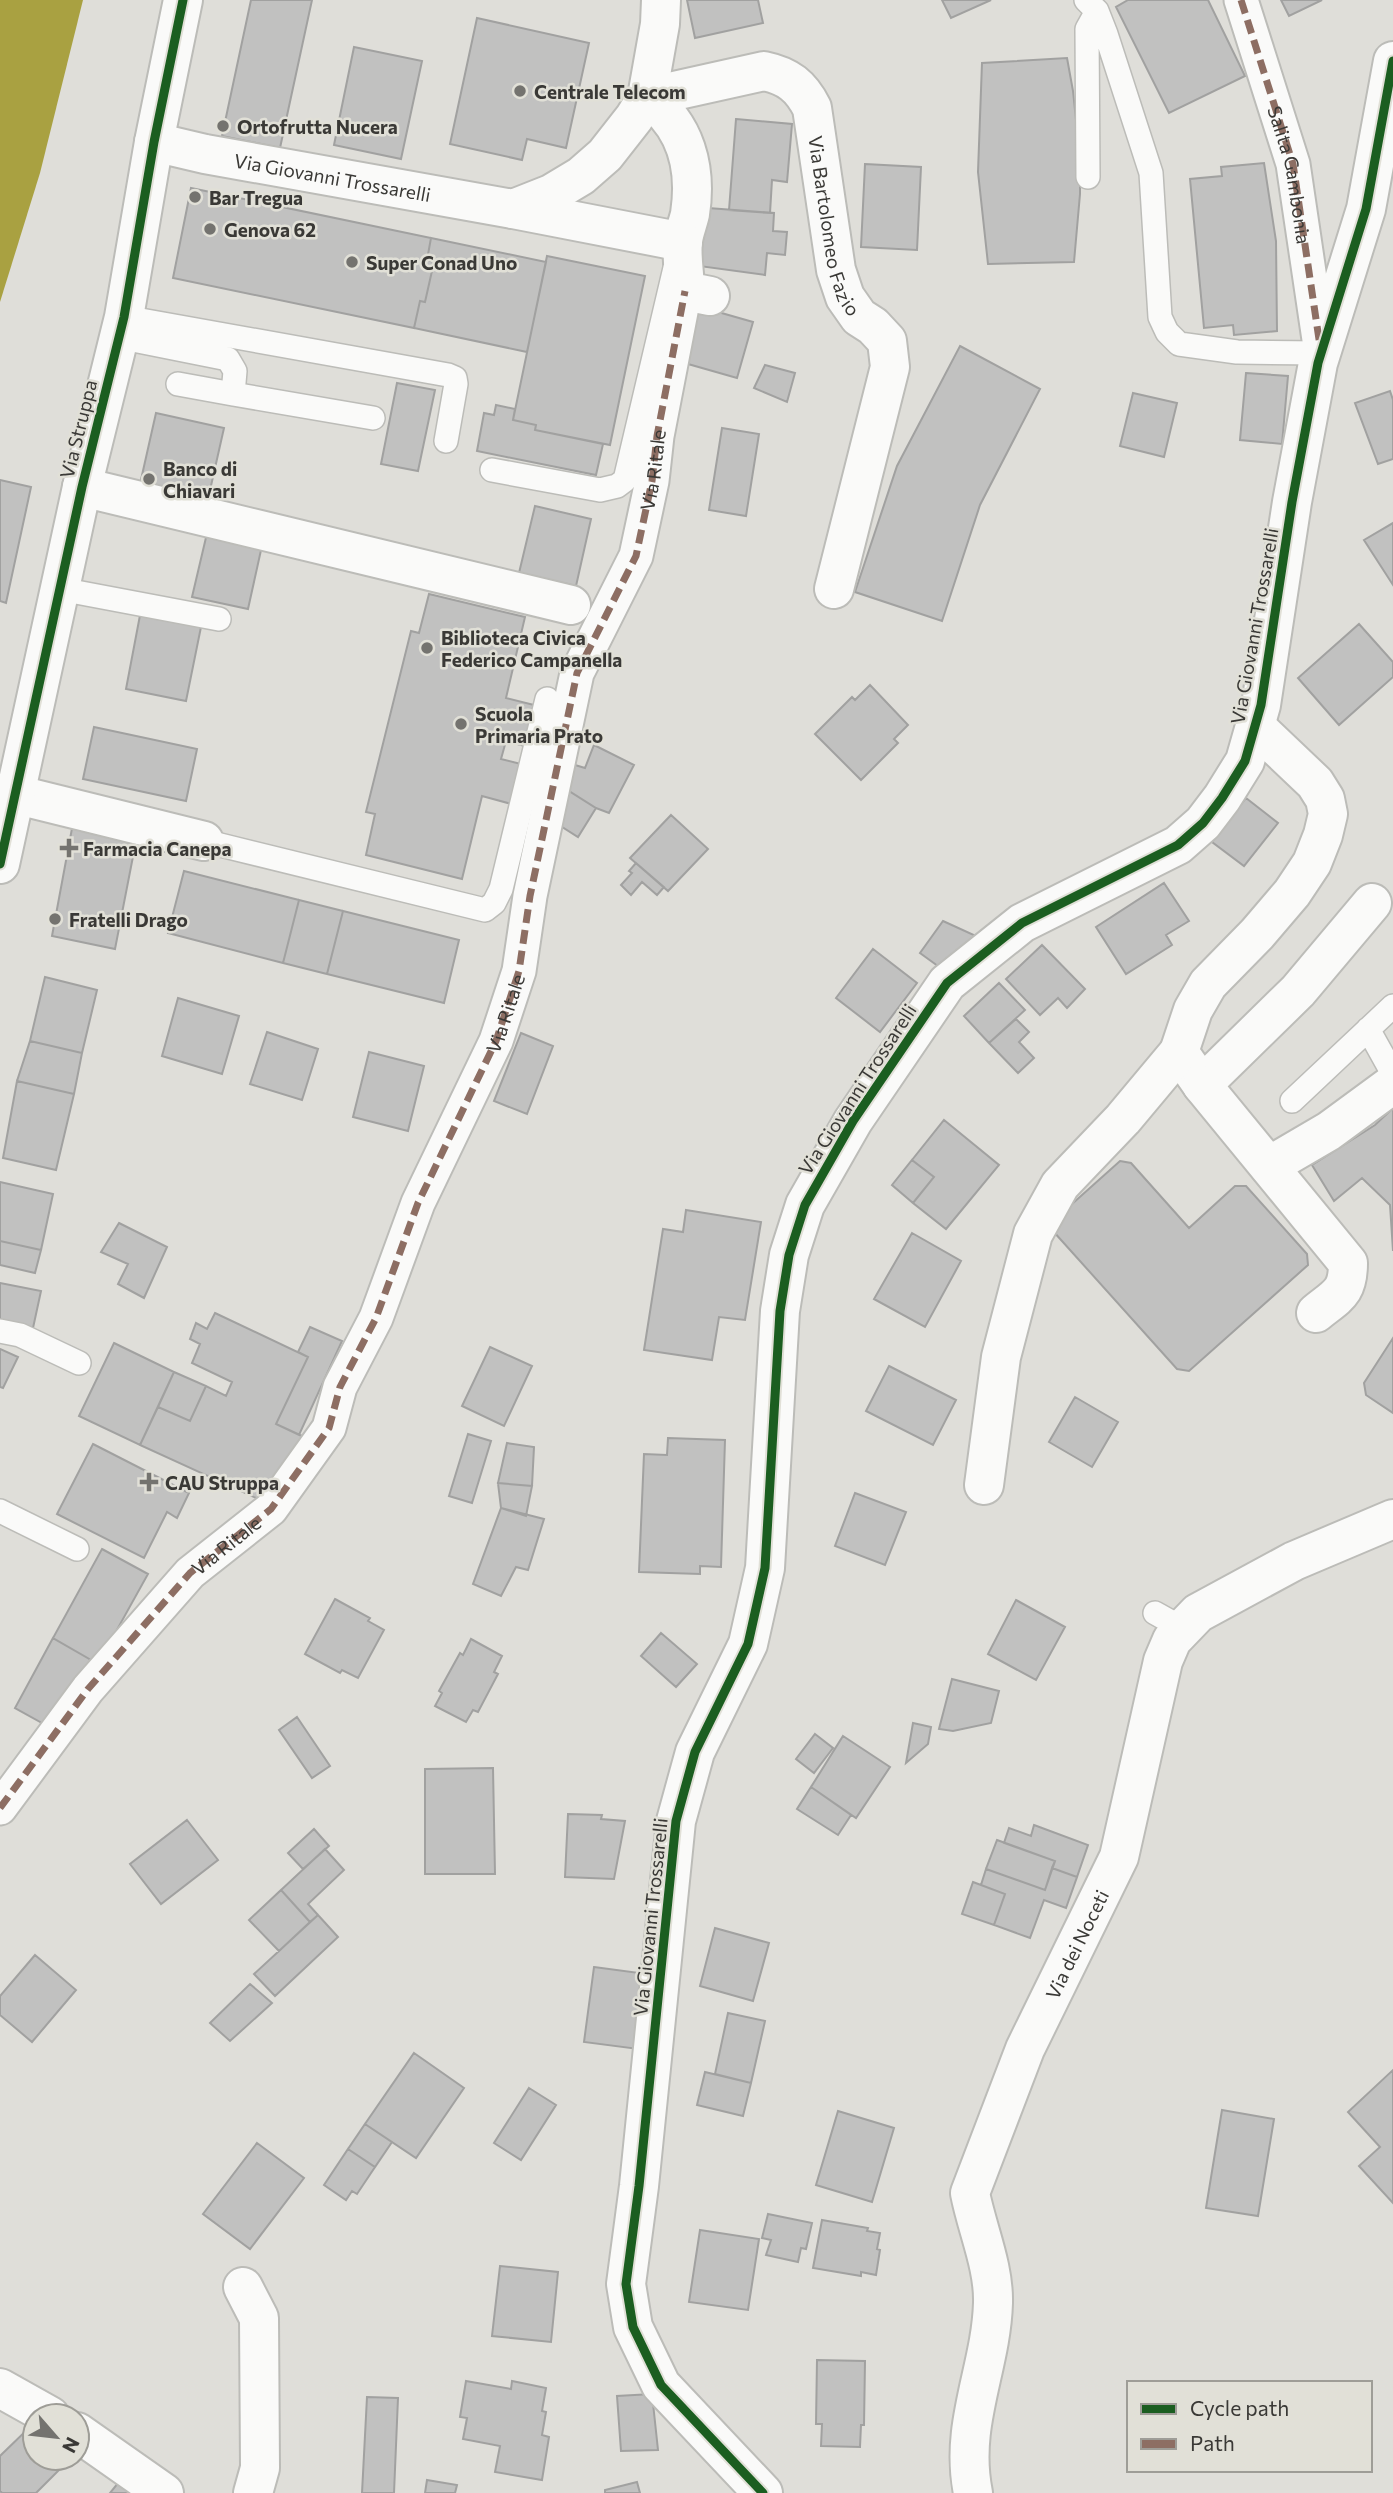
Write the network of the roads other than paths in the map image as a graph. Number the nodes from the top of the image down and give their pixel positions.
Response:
1 (183, 0) edge
2 (661, 0) edge
3 (1241, 0) edge
4 (1092, 6) edge
5 (1393, 61) edge
6 (647, 97) junction
7 (154, 142) junction
8 (1088, 177) dead end
9 (513, 209) junction
10 (683, 242) junction
11 (698, 293) joint
12 (121, 327) junction
13 (1321, 353) junction
14 (178, 384) dead end
15 (233, 394) junction
16 (373, 418) dead end
17 (446, 441) dead end
18 (492, 470) dead end
19 (82, 487) junction
20 (60, 589) junction
21 (834, 589) dead end
22 (572, 606) dead end
23 (219, 619) dead end
24 (547, 699) dead end
25 (1255, 726) junction
26 (14, 794) junction
27 (204, 841) joint
28 (0, 864) edge
29 (1372, 903) dead end
30 (1393, 1006) edge
31 (1368, 1030) junction
32 (1179, 1052) junction
33 (1393, 1074) edge
34 (1393, 1084) edge
35 (1202, 1085) junction
36 (1292, 1101) dead end
37 (1269, 1166) junction
38 (1316, 1313) dead end
39 (0, 1331) edge
40 (79, 1363) dead end
41 (984, 1485) dead end
42 (0, 1511) edge
43 (1393, 1520) edge
44 (77, 1549) dead end
45 (0, 1808) edge
46 (986, 2095) dead end
47 (992, 2139) junction
48 (243, 2287) dead end
49 (0, 2388) edge
50 (25, 2402) edge
51 (91, 2442) edge
52 (164, 2493) edge
53 (253, 2493) edge
54 (763, 2493) edge
55 (972, 2493) edge

1 - 7 street, Via Struppa
2 - 6 street
3 - 13 street, Salita Gambonia
4 - 8 lane
4 - 13 lane
5 - 13 street, Via Giovanni Trossarelli
6 - 9 street
6 - 10 street, Via Ritale
6 - 21 street, Via Bartolomeo Fazio
7 - 9 street, Via Giovanni Trossarelli
7 - 12 street, Via Struppa
9 - 10 street, Via Giovanni Trossarelli
10 - 11 street, Via Ritale
10 - 18 lane
11 - 45 street, Via Ritale
12 - 15 lane
12 - 17 lane
12 - 19 street, Via Struppa
13 - 25 street, Via Giovanni Trossarelli
14 - 15 lane
15 - 16 lane
19 - 20 street, Via Struppa
19 - 22 street
20 - 23 lane
20 - 26 street, Via Struppa
24 - 27 lane
25 - 32 street
25 - 54 street, Via Giovanni Trossarelli
26 - 27 street
26 - 28 street, Via Struppa
29 - 35 street
30 - 31 lane
31 - 33 lane
31 - 36 lane
32 - 35 street
32 - 41 street
34 - 37 street
35 - 37 street
37 - 38 street
39 - 40 lane
42 - 44 lane
43 - 47 street, Via dei Noceti
46 - 47 lane
47 - 55 street, Via dei Noceti
48 - 53 street
49 - 50 street
51 - 52 street

